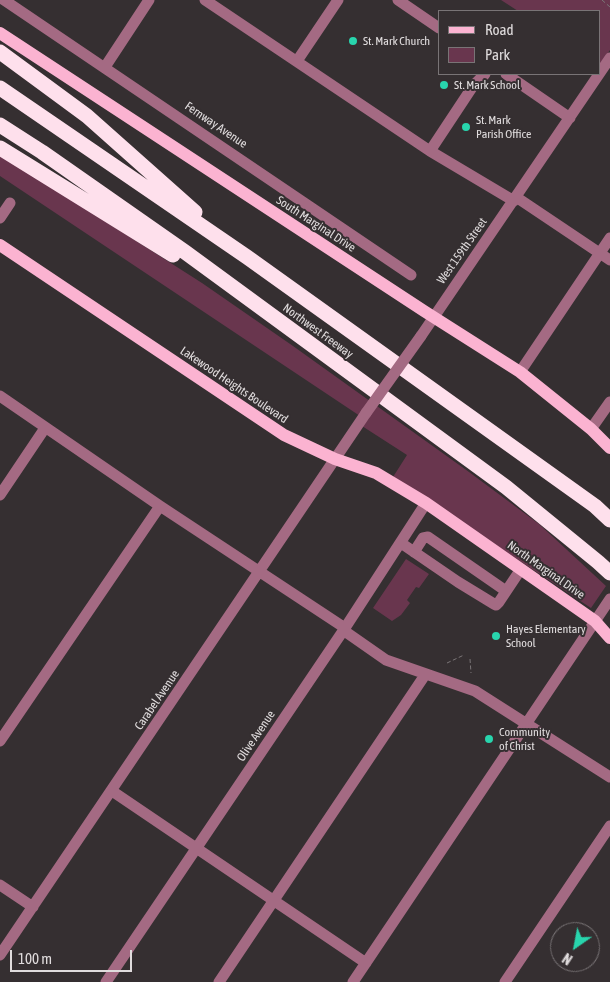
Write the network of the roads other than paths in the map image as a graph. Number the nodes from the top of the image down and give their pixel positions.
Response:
1 (4, 0) edge
2 (149, 0) edge
3 (205, 0) edge
4 (338, 0) edge
5 (398, 0) edge
6 (438, 27) edge
7 (0, 33) edge
8 (0, 52) edge
9 (610, 58) edge
10 (297, 61) junction
11 (105, 67) junction
12 (600, 73) edge
13 (484, 75) edge
14 (507, 75) edge
15 (599, 75) edge
16 (0, 88) edge
17 (570, 118) junction
18 (0, 125) edge
19 (0, 148) edge
20 (430, 150) junction
21 (515, 199) junction
22 (10, 203) dead end
23 (0, 218) edge
24 (610, 238) edge
25 (0, 245) edge
26 (600, 253) junction
27 (247, 257) junction
28 (610, 260) edge
29 (411, 275) dead end
30 (434, 318) junction
31 (285, 326) junction
32 (520, 372) junction
33 (0, 396) edge
34 (610, 402) edge
35 (45, 428) junction
36 (591, 429) junction
37 (610, 448) edge
38 (335, 459) junction
39 (506, 487) junction
40 (0, 495) edge
41 (426, 503) junction
42 (160, 506) junction
43 (595, 506) junction
44 (610, 514) edge
45 (610, 520) edge
46 (462, 529) joint
47 (400, 542) junction
48 (414, 552) junction
49 (520, 569) junction
50 (260, 571) junction
51 (610, 573) edge
52 (610, 581) edge
53 (506, 590) junction
54 (610, 599) edge
55 (598, 616) junction
56 (344, 629) junction
57 (610, 638) edge
58 (425, 675) junction
59 (527, 723) junction
60 (0, 740) edge
61 (610, 778) edge
62 (112, 791) junction
63 (610, 826) edge
64 (197, 848) junction
65 (0, 885) edge
66 (274, 900) junction
67 (33, 907) junction
68 (0, 955) edge
69 (366, 963) junction
70 (106, 982) edge
71 (219, 982) edge
72 (353, 982) edge
73 (505, 982) edge

1 - 11 street, Fernway Avenue
2 - 11 street
3 - 10 street
4 - 10 street
5 - 6 street
7 - 30 main road, South Marginal Drive
8 - 27 highway
9 - 12 street, West 159th Street
10 - 20 street
11 - 29 street, Fernway Avenue
13 - 20 street
14 - 17 street
15 - 17 street, West 159th Street
16 - 27 highway, Northwest Freeway
17 - 21 street, West 159th Street
18 - 31 highway, Northwest Freeway
19 - 31 highway
20 - 21 street
21 - 26 street
21 - 30 street, West 159th Street
22 - 23 street
24 - 26 street
25 - 38 main road, Lakewood Heights Boulevard
26 - 28 street
26 - 32 street
27 - 43 highway, Northwest Freeway
30 - 32 main road, South Marginal Drive
30 - 38 street, West 159th Street, bridge
31 - 39 highway, Northwest Freeway
32 - 36 main road, South Marginal Drive
33 - 35 street
34 - 36 street
35 - 40 street
35 - 42 street
36 - 37 main road, South Marginal Drive
38 - 41 main road, Lakewood Heights Boulevard
38 - 50 street, Carabel Avenue
39 - 51 highway, Northwest Freeway
39 - 52 highway
41 - 46 main road, Lakewood Heights Boulevard
41 - 47 street, Olive Avenue
42 - 50 street
42 - 60 street
43 - 44 highway
43 - 45 highway, Northwest Freeway
46 - 49 main road, North Marginal Drive
47 - 48 street
47 - 56 street, Olive Avenue
48 - 53 street
48 - 53 street
49 - 53 street
49 - 55 main road, North Marginal Drive
50 - 56 street
50 - 62 street, Carabel Avenue
54 - 55 street
55 - 57 main road, North Marginal Drive
55 - 59 street
56 - 58 street
56 - 64 street, Olive Avenue
58 - 59 street
58 - 66 street
59 - 61 street
59 - 69 street
62 - 64 street
62 - 67 street, Carabel Avenue
63 - 73 street
64 - 66 street
64 - 70 street, Olive Avenue
65 - 67 street
66 - 69 street
66 - 71 street
67 - 68 street, Carabel Avenue
69 - 72 street

